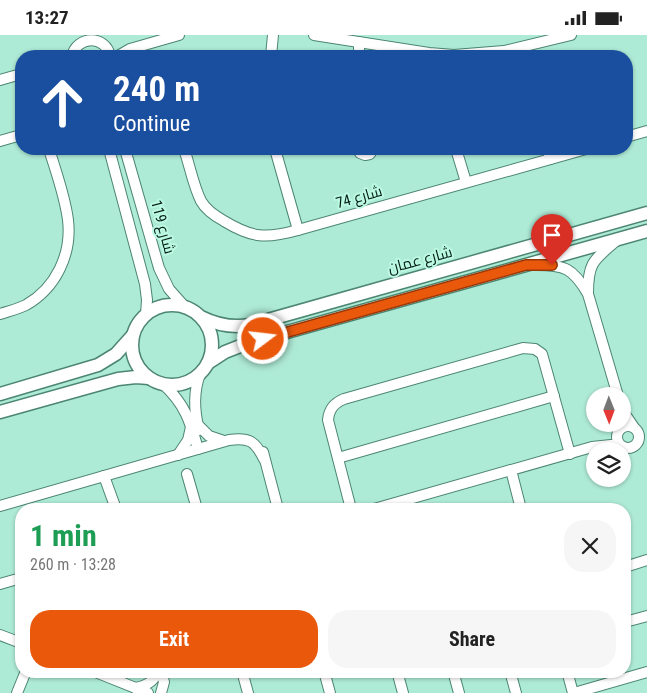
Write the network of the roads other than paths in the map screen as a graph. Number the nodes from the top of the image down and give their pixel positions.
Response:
1 (179, 35) edge
2 (273, 35) edge
3 (314, 35) edge
4 (572, 35) edge
5 (548, 38) edge
6 (99, 39) edge
7 (359, 42) junction
8 (73, 49) edge
9 (130, 49) joint
10 (107, 50) edge
11 (272, 50) edge
12 (359, 50) edge
13 (412, 50) edge
14 (507, 50) edge
15 (15, 76) edge
16 (0, 80) edge
17 (647, 131) edge
18 (633, 135) edge
19 (15, 137) edge
20 (0, 141) edge
21 (51, 155) edge
22 (110, 155) edge
23 (127, 155) edge
24 (186, 155) edge
25 (277, 155) edge
26 (458, 155) edge
27 (546, 155) edge
28 (466, 182) junction
29 (647, 213) edge
30 (298, 230) junction
31 (647, 231) edge
32 (617, 239) junction
33 (526, 265) junction
34 (588, 294) junction
35 (185, 307) junction
36 (0, 314) edge
37 (146, 315) junction
38 (201, 317) junction
39 (133, 335) junction
40 (208, 363) junction
41 (200, 374) junction
42 (149, 377) junction
43 (162, 384) junction
44 (615, 387) edge
45 (0, 394) edge
46 (554, 396) junction
47 (0, 412) edge
48 (631, 422) edge
49 (195, 425) junction
50 (631, 426) edge
51 (635, 427) junction
52 (647, 432) edge
53 (615, 433) edge
54 (647, 440) edge
55 (227, 441) junction
56 (602, 442) edge
57 (636, 444) junction
58 (631, 447) edge
59 (201, 448) junction
60 (586, 449) edge
61 (570, 453) junction
62 (178, 455) junction
63 (338, 458) junction
64 (510, 470) junction
65 (187, 474) dead end
66 (106, 476) junction
67 (114, 503) edge
68 (195, 503) edge
69 (276, 503) edge
70 (349, 503) edge
71 (395, 503) edge
72 (519, 503) edge
73 (0, 506) edge
74 (647, 560) edge
75 (631, 565) edge
76 (15, 580) edge
77 (0, 584) edge
78 (647, 616) edge
79 (631, 620) edge
80 (0, 635) edge
81 (15, 641) edge
82 (647, 673) edge
83 (631, 677) edge
84 (23, 678) edge
85 (110, 678) edge
86 (156, 678) edge
87 (160, 678) edge
88 (161, 678) edge
89 (163, 678) edge
90 (244, 678) edge
91 (326, 678) edge
92 (399, 678) edge
93 (455, 678) edge
94 (512, 678) edge
95 (568, 678) edge
96 (628, 678) edge
97 (135, 688) junction
98 (17, 693) edge
99 (148, 693) edge
100 (154, 693) edge
101 (161, 693) edge
102 (170, 693) edge
103 (248, 693) edge
104 (330, 693) edge
105 (403, 693) edge
106 (458, 693) edge
107 (516, 693) edge
108 (573, 693) edge

1 - 9 street
2 - 11 street
3 - 7 street
4 - 5 street
5 - 14 street
6 - 8 street
6 - 9 street
6 - 10 street
7 - 12 street
7 - 13 street
15 - 16 street
17 - 18 street
19 - 20 street
21 - 36 street
22 - 37 street
23 - 35 street, شارع 119
24 - 30 street, شارع 74
25 - 30 street
26 - 28 street
27 - 28 street, شارع 74
28 - 30 street, شارع 74
29 - 38 main road, شارع عمان
31 - 32 main road
32 - 33 main road
32 - 34 street
33 - 34 street
33 - 40 main road
34 - 44 street
35 - 37 main road
35 - 38 main road
37 - 39 main road
38 - 40 main road
39 - 42 main road
39 - 45 main road
40 - 41 main road
41 - 43 main road
41 - 49 street
42 - 43 main road
42 - 47 main road
43 - 49 street
46 - 61 street
46 - 63 street
46 - 63 street
48 - 51 street
49 - 55 street
49 - 59 street
49 - 62 street
50 - 51 street
51 - 52 street
51 - 57 street
53 - 56 street
54 - 57 street
55 - 59 street
55 - 69 street
57 - 58 street
59 - 62 street
60 - 61 street
61 - 64 street
62 - 66 street
63 - 70 street
64 - 71 street
64 - 72 street
65 - 68 street
66 - 67 street
66 - 73 street
74 - 75 street
76 - 77 street
78 - 79 street
80 - 81 street
82 - 83 street
84 - 98 street
85 - 97 street
86 - 97 street
87 - 100 street
88 - 101 street
89 - 102 street
90 - 103 street
91 - 104 street
92 - 105 street
93 - 106 street
94 - 107 street
95 - 108 street
96 - 108 street
97 - 99 street

